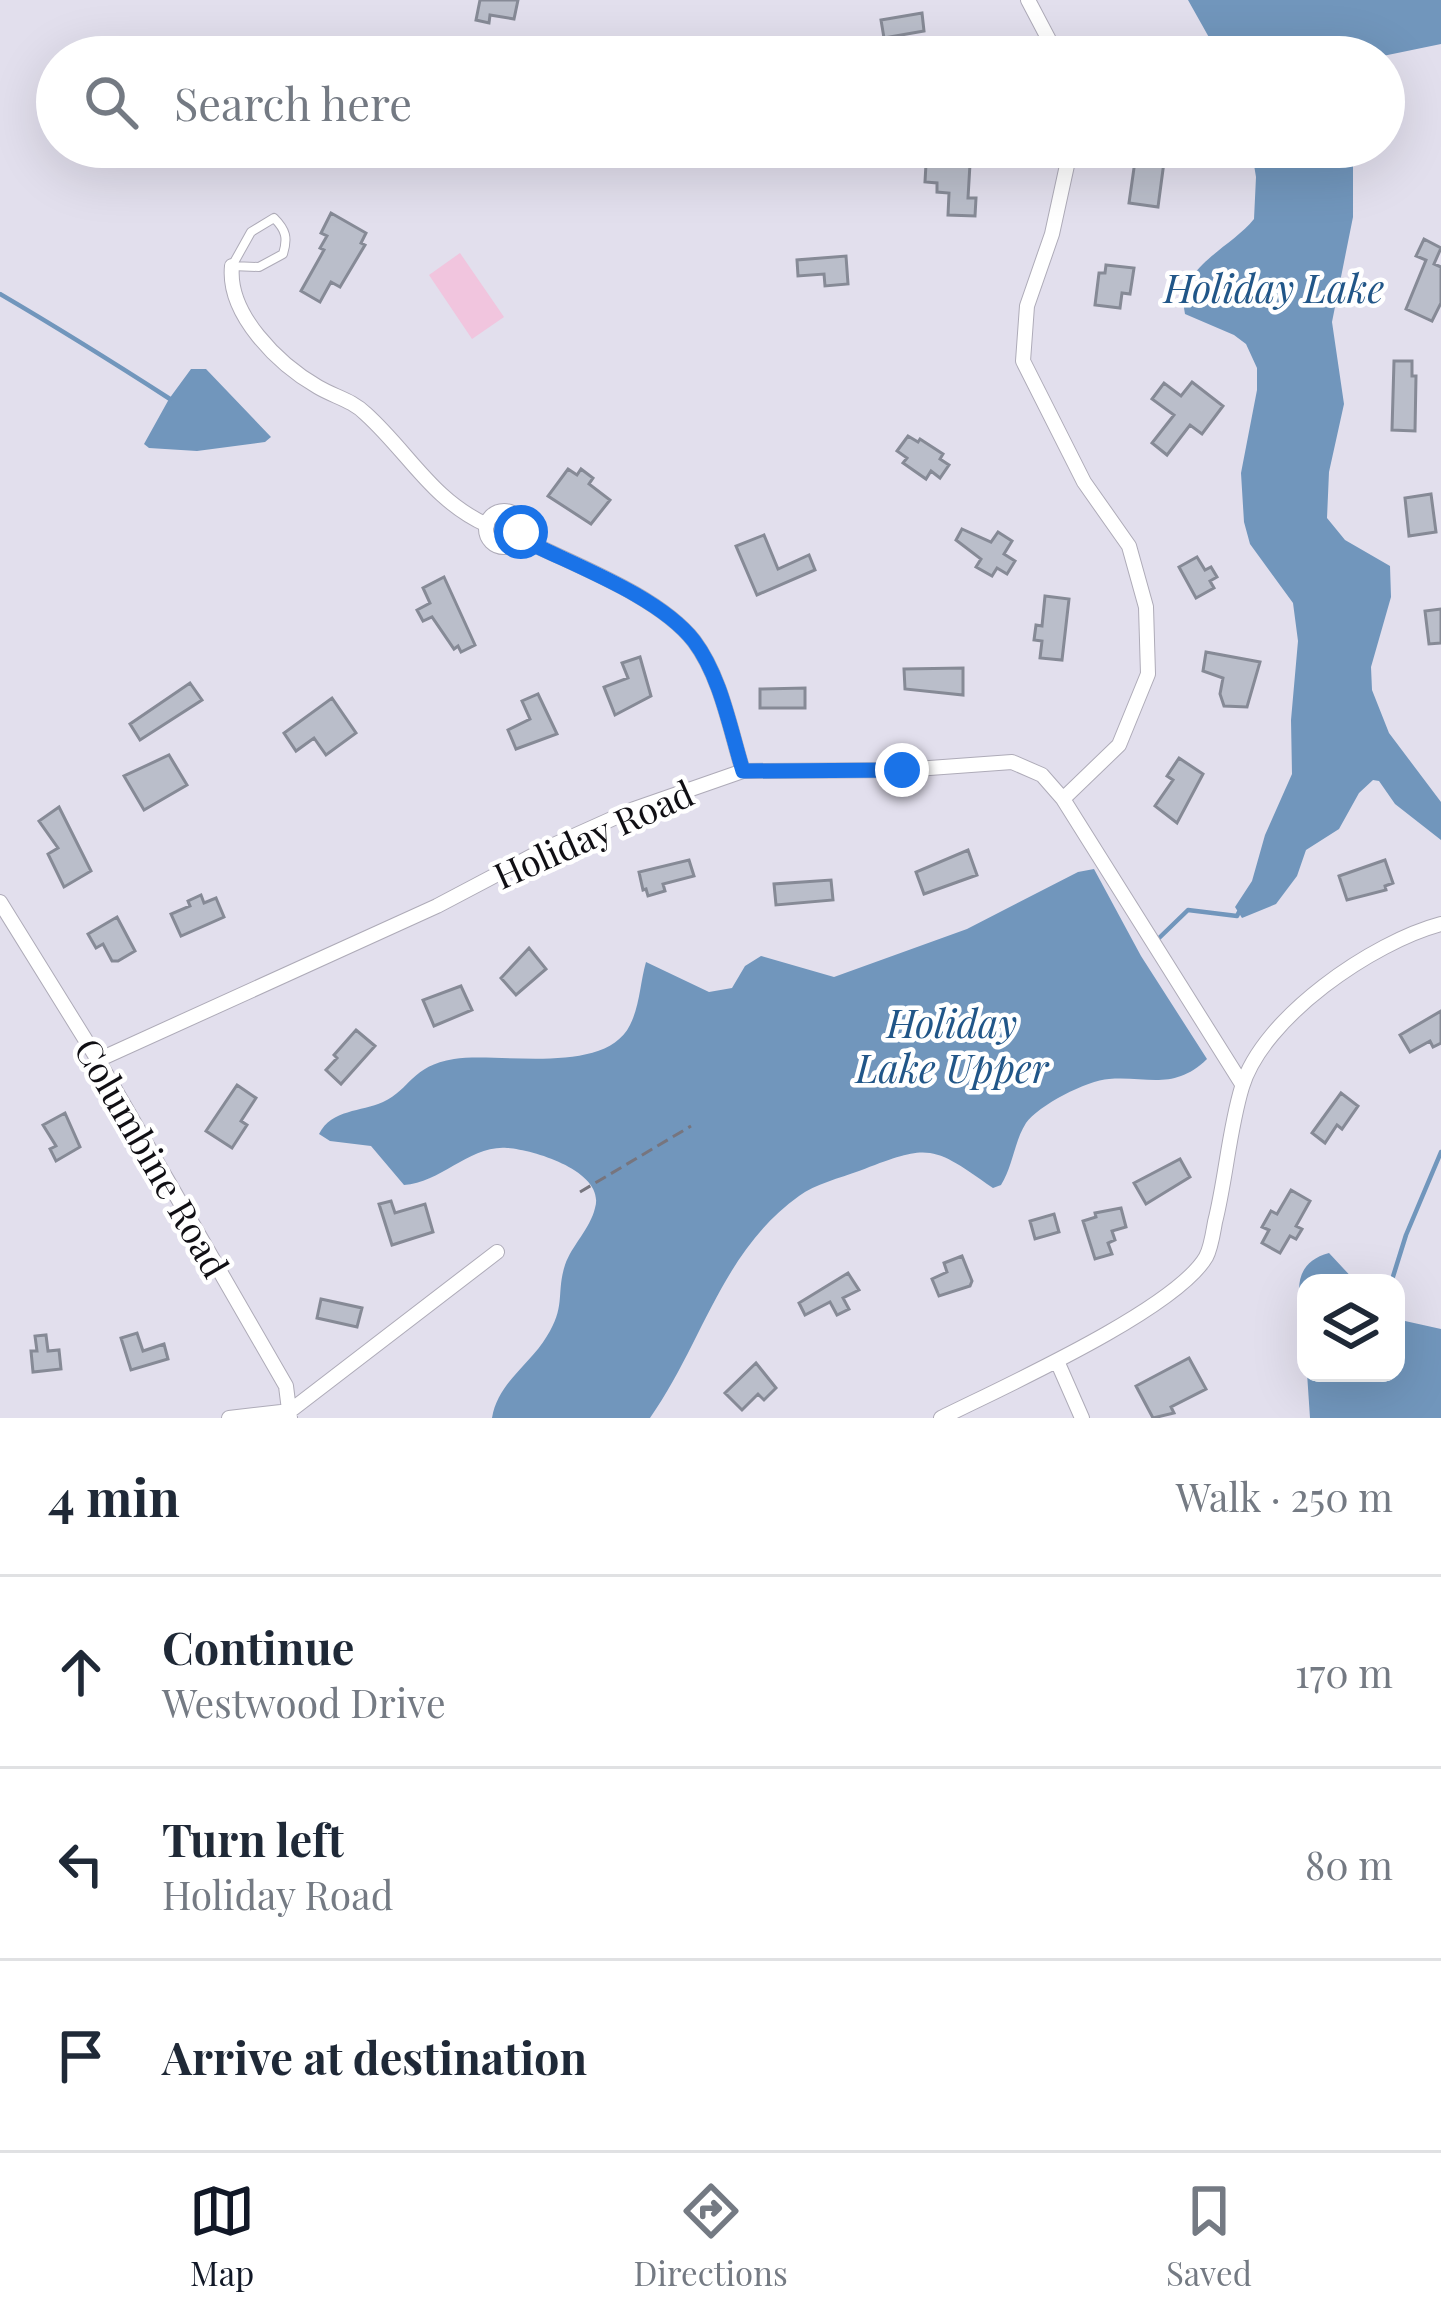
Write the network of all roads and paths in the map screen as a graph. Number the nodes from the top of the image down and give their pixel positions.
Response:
1 (1028, 0) edge
2 (1047, 36) edge
3 (1067, 168) edge
4 (232, 266) junction
5 (487, 525) junction
6 (520, 538) junction
7 (743, 771) junction
8 (1063, 799) junction
9 (0, 902) edge
10 (1441, 924) edge
11 (98, 1060) junction
12 (1243, 1084) junction
13 (691, 1126) dead end
14 (580, 1192) dead end
15 (497, 1252) dead end
16 (1057, 1360) junction
17 (290, 1414) edge
18 (229, 1418) edge
19 (941, 1418) edge
20 (1082, 1418) edge

1 - 2 street
3 - 8 street
4 - 4 lane
4 - 5 street
5 - 6 street
5 - 6 street
6 - 7 street
7 - 8 street, Holiday Road
7 - 11 street, Holiday Road
8 - 12 street, Holiday Road
9 - 11 street, Columbine Road
10 - 12 street
11 - 17 street, Columbine Road
12 - 16 street
13 - 14 path
15 - 17 street
16 - 19 street
16 - 20 street
17 - 18 street

